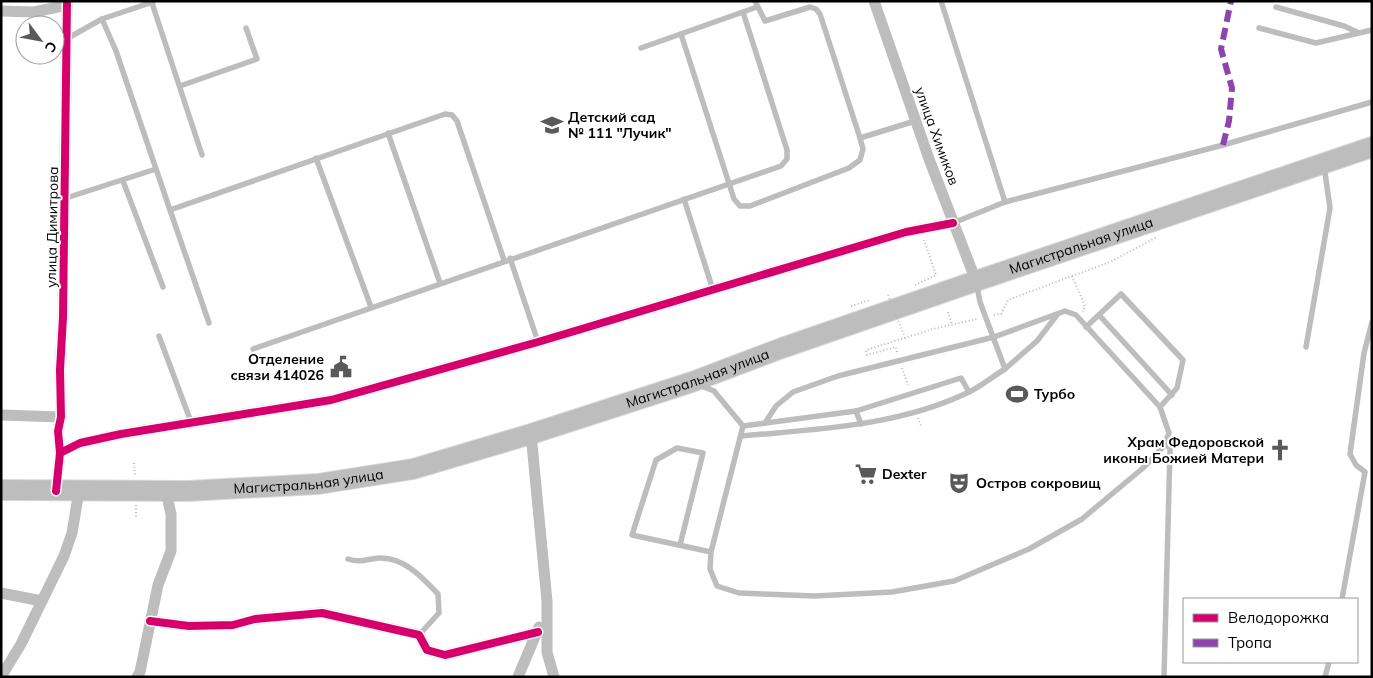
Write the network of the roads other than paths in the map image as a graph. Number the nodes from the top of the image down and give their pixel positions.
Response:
1 (874, 1) edge
2 (941, 1) edge
3 (153, 2) edge
4 (67, 3) edge
5 (756, 4) edge
6 (1276, 7) dead end
7 (1, 11) edge
8 (743, 12) junction
9 (102, 19) junction
10 (246, 28) dead end
11 (1259, 28) dead end
12 (1372, 30) edge
13 (1358, 32) junction
14 (681, 34) junction
15 (68, 38) junction
16 (641, 48) dead end
17 (180, 86) junction
18 (1372, 102) edge
19 (915, 120) junction
20 (388, 133) junction
21 (860, 138) junction
22 (1372, 147) edge
23 (202, 155) dead end
24 (316, 158) junction
25 (1324, 164) junction
26 (156, 170) junction
27 (123, 181) junction
28 (730, 184) junction
29 (66, 198) junction
30 (684, 199) junction
31 (1005, 202) junction
32 (170, 210) junction
33 (953, 223) junction
34 (507, 259) junction
35 (976, 281) junction
36 (440, 283) junction
37 (163, 287) dead end
38 (713, 290) junction
39 (371, 307) junction
40 (1058, 314) junction
41 (1099, 315) junction
42 (1372, 322) edge
43 (209, 323) dead end
44 (1086, 327) junction
45 (159, 336) dead end
46 (994, 337) junction
47 (538, 342) junction
48 (1306, 347) dead end
49 (253, 349) dead end
50 (1005, 369) junction
51 (692, 382) junction
52 (969, 392) junction
53 (1172, 394) junction
54 (1160, 407) junction
55 (856, 411) junction
56 (1, 415) edge
57 (61, 417) junction
58 (191, 422) junction
59 (765, 423) junction
60 (861, 424) junction
61 (743, 426) junction
62 (531, 434) junction
63 (742, 436) junction
64 (1166, 441) junction
65 (60, 453) junction
66 (1365, 472) junction
67 (1372, 473) edge
68 (1, 490) edge
69 (56, 491) junction
70 (79, 491) junction
71 (166, 491) junction
72 (680, 545) junction
73 (712, 552) junction
74 (348, 559) dead end
75 (1, 593) edge
76 (1342, 598) edge
77 (42, 601) junction
78 (546, 601) junction
79 (150, 621) junction
80 (538, 632) junction
81 (419, 635) junction
82 (1329, 663) edge
83 (1, 677) edge
84 (137, 677) edge
85 (518, 677) edge
86 (554, 677) edge
87 (1164, 677) edge
88 (1325, 677) edge

1 - 19 street, улица Химиков
2 - 31 lane
3 - 9 lane
3 - 17 lane
4 - 7 street
4 - 15 street, улица Димитрова
5 - 8 lane
5 - 21 lane
6 - 13 lane
8 - 14 lane
8 - 28 lane
9 - 15 lane
9 - 26 lane
10 - 17 lane
11 - 13 lane
12 - 13 lane
14 - 16 lane
14 - 28 lane
15 - 29 street, улица Димитрова
17 - 23 lane
18 - 31 lane
19 - 21 lane
19 - 33 street, улица Химиков
20 - 24 lane
20 - 34 lane
20 - 36 lane
21 - 28 lane
22 - 25 highway, Магистральная улица
24 - 32 lane
24 - 39 lane
25 - 35 highway, Магистральная улица
25 - 48 lane
26 - 27 lane
26 - 32 lane
27 - 29 lane
27 - 37 lane
28 - 30 lane
29 - 57 street, улица Димитрова
30 - 34 lane
30 - 38 lane
31 - 33 lane
32 - 43 lane
33 - 35 street, улица Химиков
33 - 38 street
34 - 36 lane
34 - 47 lane
35 - 46 lane
35 - 51 highway, Магистральная улица
36 - 39 lane
38 - 47 street
39 - 49 lane
40 - 44 lane
40 - 46 lane
40 - 50 lane
41 - 44 lane
41 - 53 lane
41 - 53 lane
42 - 66 lane
44 - 54 lane
45 - 58 lane
46 - 50 lane
46 - 59 lane
47 - 58 street
50 - 52 lane
51 - 61 lane
51 - 62 highway, Магистральная улица
52 - 55 lane
52 - 60 lane
53 - 54 lane
54 - 64 lane
55 - 59 lane
55 - 60 lane
56 - 57 street
57 - 65 street, улица Димитрова
58 - 65 street
59 - 61 lane
60 - 63 lane
61 - 63 lane
62 - 71 highway, Магистральная улица
62 - 78 street
63 - 73 lane
64 - 73 lane
64 - 87 lane
65 - 69 street, улица Димитрова
66 - 67 lane
66 - 76 lane
68 - 69 highway, Магистральная улица
69 - 70 highway, Магистральная улица
70 - 71 highway, Магистральная улица
70 - 77 street
71 - 79 street
72 - 72 lane
72 - 73 lane
74 - 81 lane
75 - 77 street
77 - 83 street
78 - 80 street
78 - 86 street
79 - 81 street
79 - 84 street
80 - 81 street
80 - 85 street
82 - 88 lane

